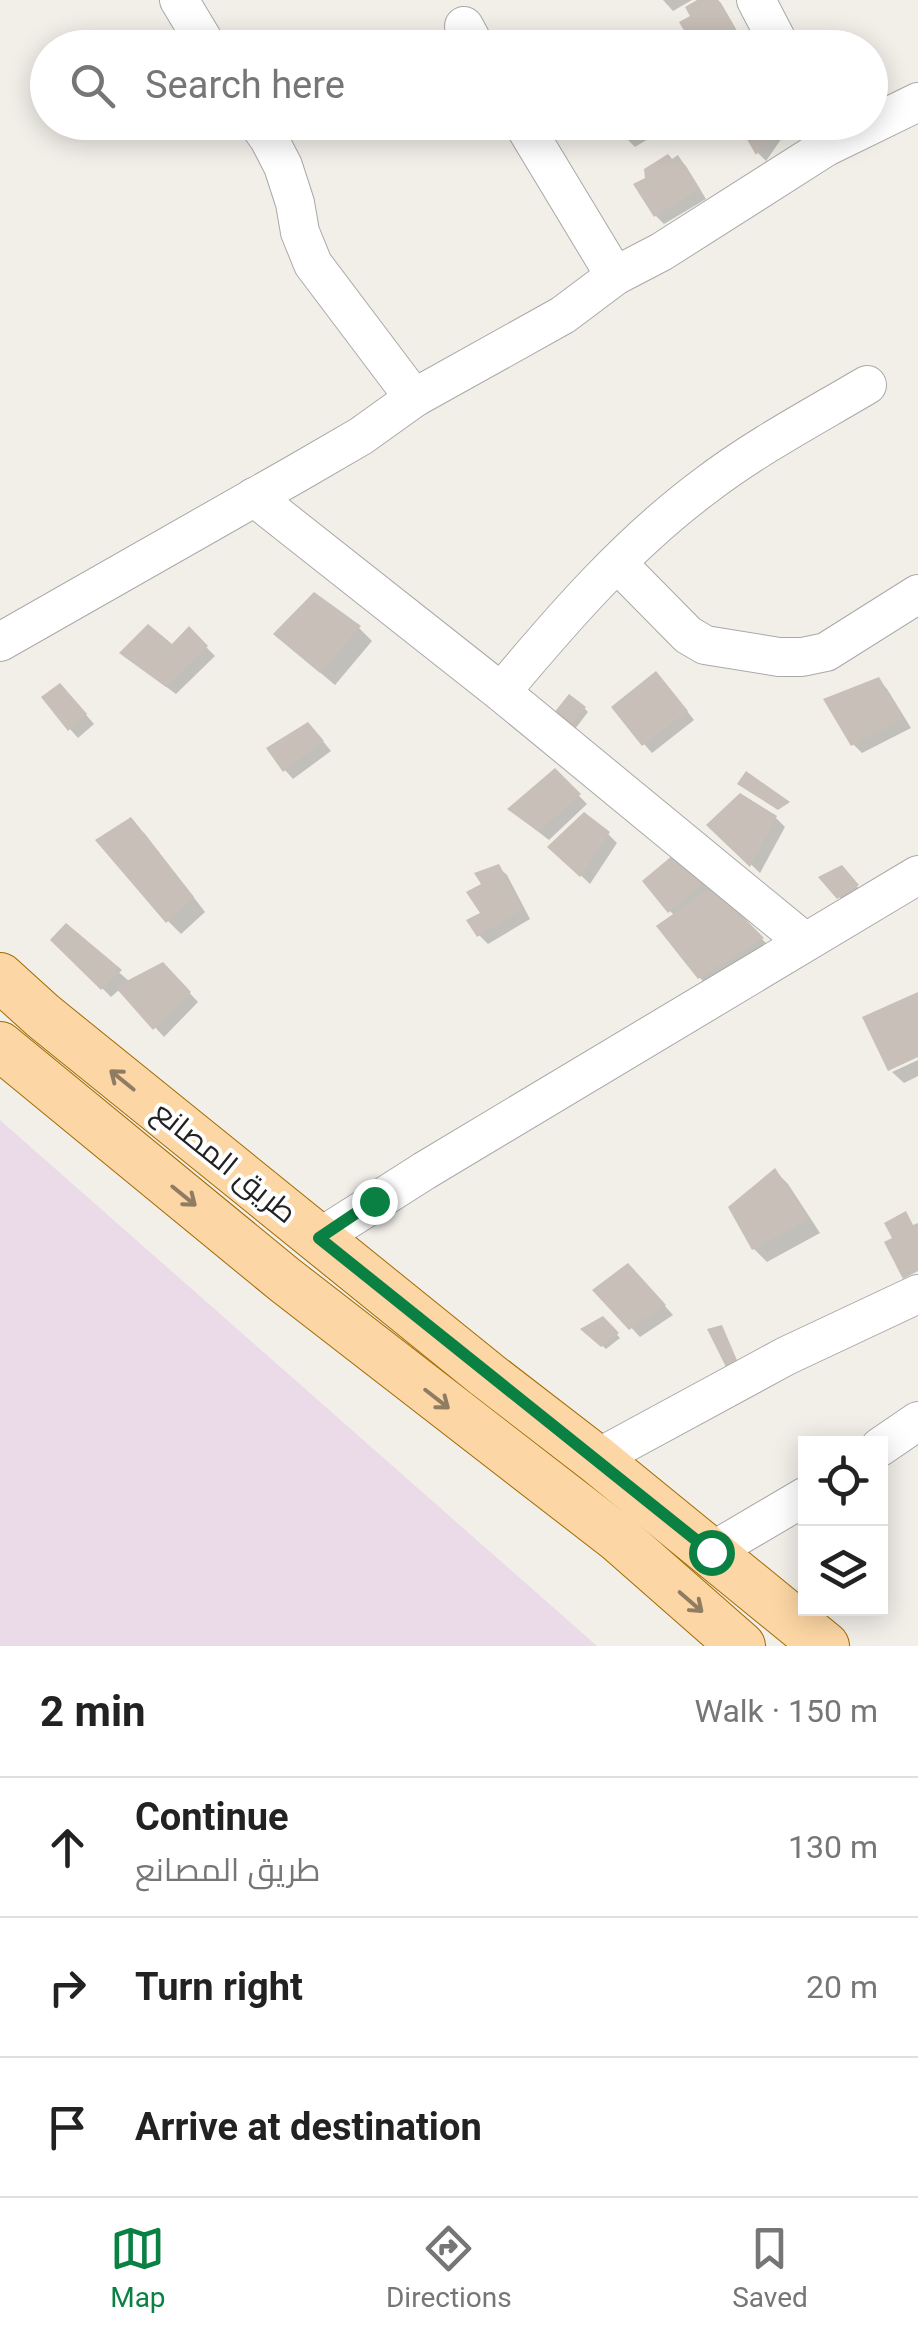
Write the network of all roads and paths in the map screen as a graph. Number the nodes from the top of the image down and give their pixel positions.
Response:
1 (179, 0) edge
2 (756, 0) edge
3 (197, 30) edge
4 (772, 30) edge
5 (918, 102) edge
6 (888, 112) edge
7 (267, 140) edge
8 (533, 140) edge
9 (814, 140) edge
10 (615, 276) junction
11 (868, 384) dead end
12 (414, 398) junction
13 (254, 497) junction
14 (617, 563) junction
15 (918, 594) edge
16 (0, 642) edge
17 (501, 692) junction
18 (918, 875) edge
19 (806, 942) junction
20 (0, 978) edge
21 (0, 1046) edge
22 (319, 1238) junction
23 (918, 1294) edge
24 (918, 1422) edge
25 (888, 1443) edge
26 (596, 1459) junction
27 (798, 1501) edge
28 (711, 1552) junction
29 (742, 1646) edge
30 (825, 1646) edge

1 - 3 street
2 - 4 street
5 - 6 street
7 - 12 street
8 - 10 street
9 - 10 street
10 - 12 street
11 - 14 street
12 - 13 street
13 - 16 street
13 - 17 street
14 - 15 street
14 - 17 street
17 - 19 street
18 - 19 street
19 - 22 street
22 -> 20 main road, طريق المصانع
21 -> 29 main road, طريق المصانع
22 - 26 main road, طريق المصانع
23 - 26 street
24 - 25 street
26 - 28 main road, طريق المصانع
27 - 28 street
28 - 30 main road, طريق المصانع

